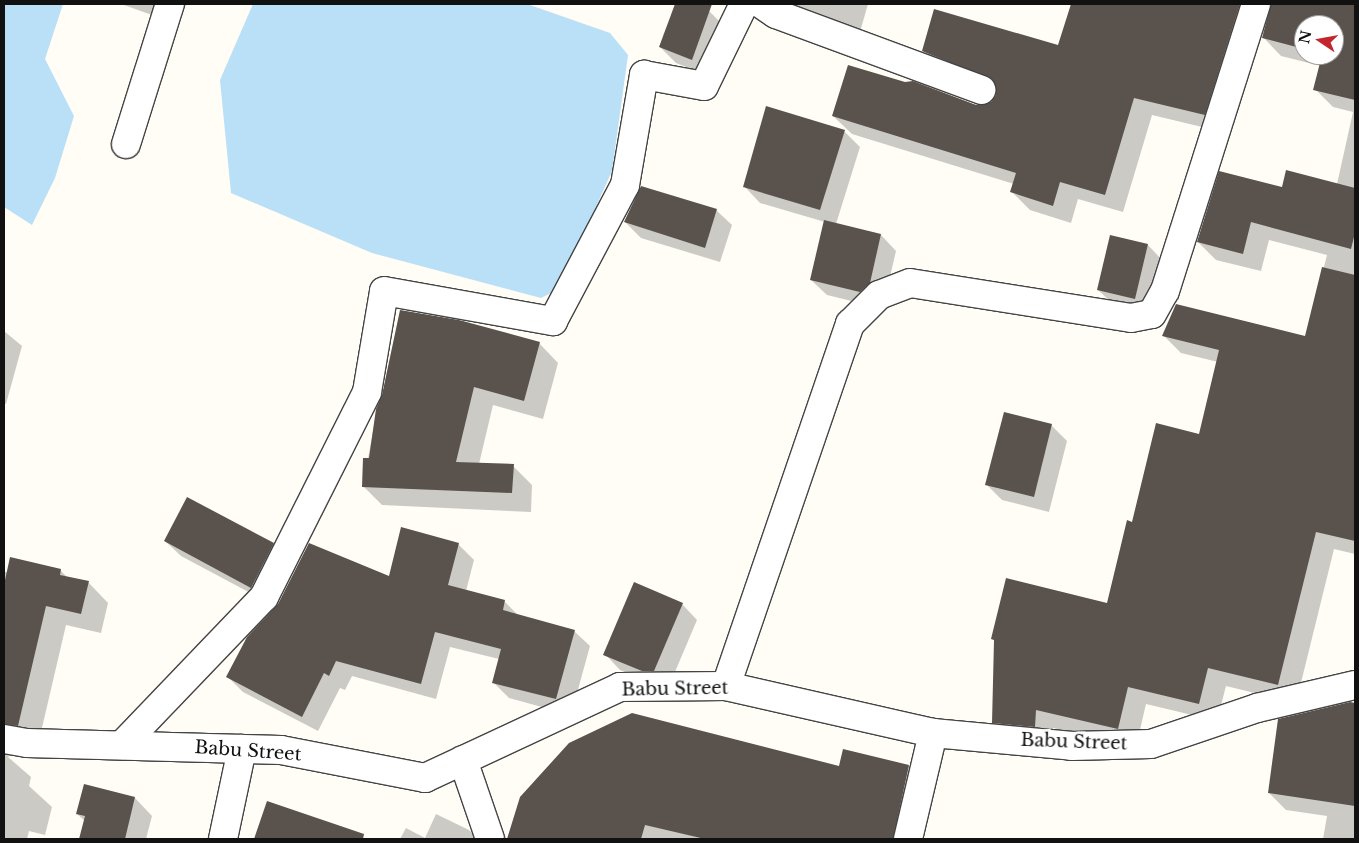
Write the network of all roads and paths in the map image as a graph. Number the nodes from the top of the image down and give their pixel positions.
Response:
1 (170, 4) edge
2 (744, 4) edge
3 (761, 4) edge
4 (1256, 4) edge
5 (981, 90) dead end
6 (126, 144) dead end
7 (1355, 685) edge
8 (726, 686) junction
9 (933, 733) junction
10 (4, 739) edge
11 (122, 744) junction
12 (242, 749) junction
13 (463, 760) junction
14 (223, 839) edge
15 (490, 839) edge
16 (908, 839) edge

1 - 6 street
2 - 11 street
3 - 5 street
4 - 8 street
7 - 9 street, Babu Street
8 - 9 street, Babu Street
8 - 13 street, Babu Street
9 - 16 street
10 - 11 street, Babu Street
11 - 12 street, Babu Street
12 - 13 street, Babu Street
12 - 14 street
13 - 15 street

